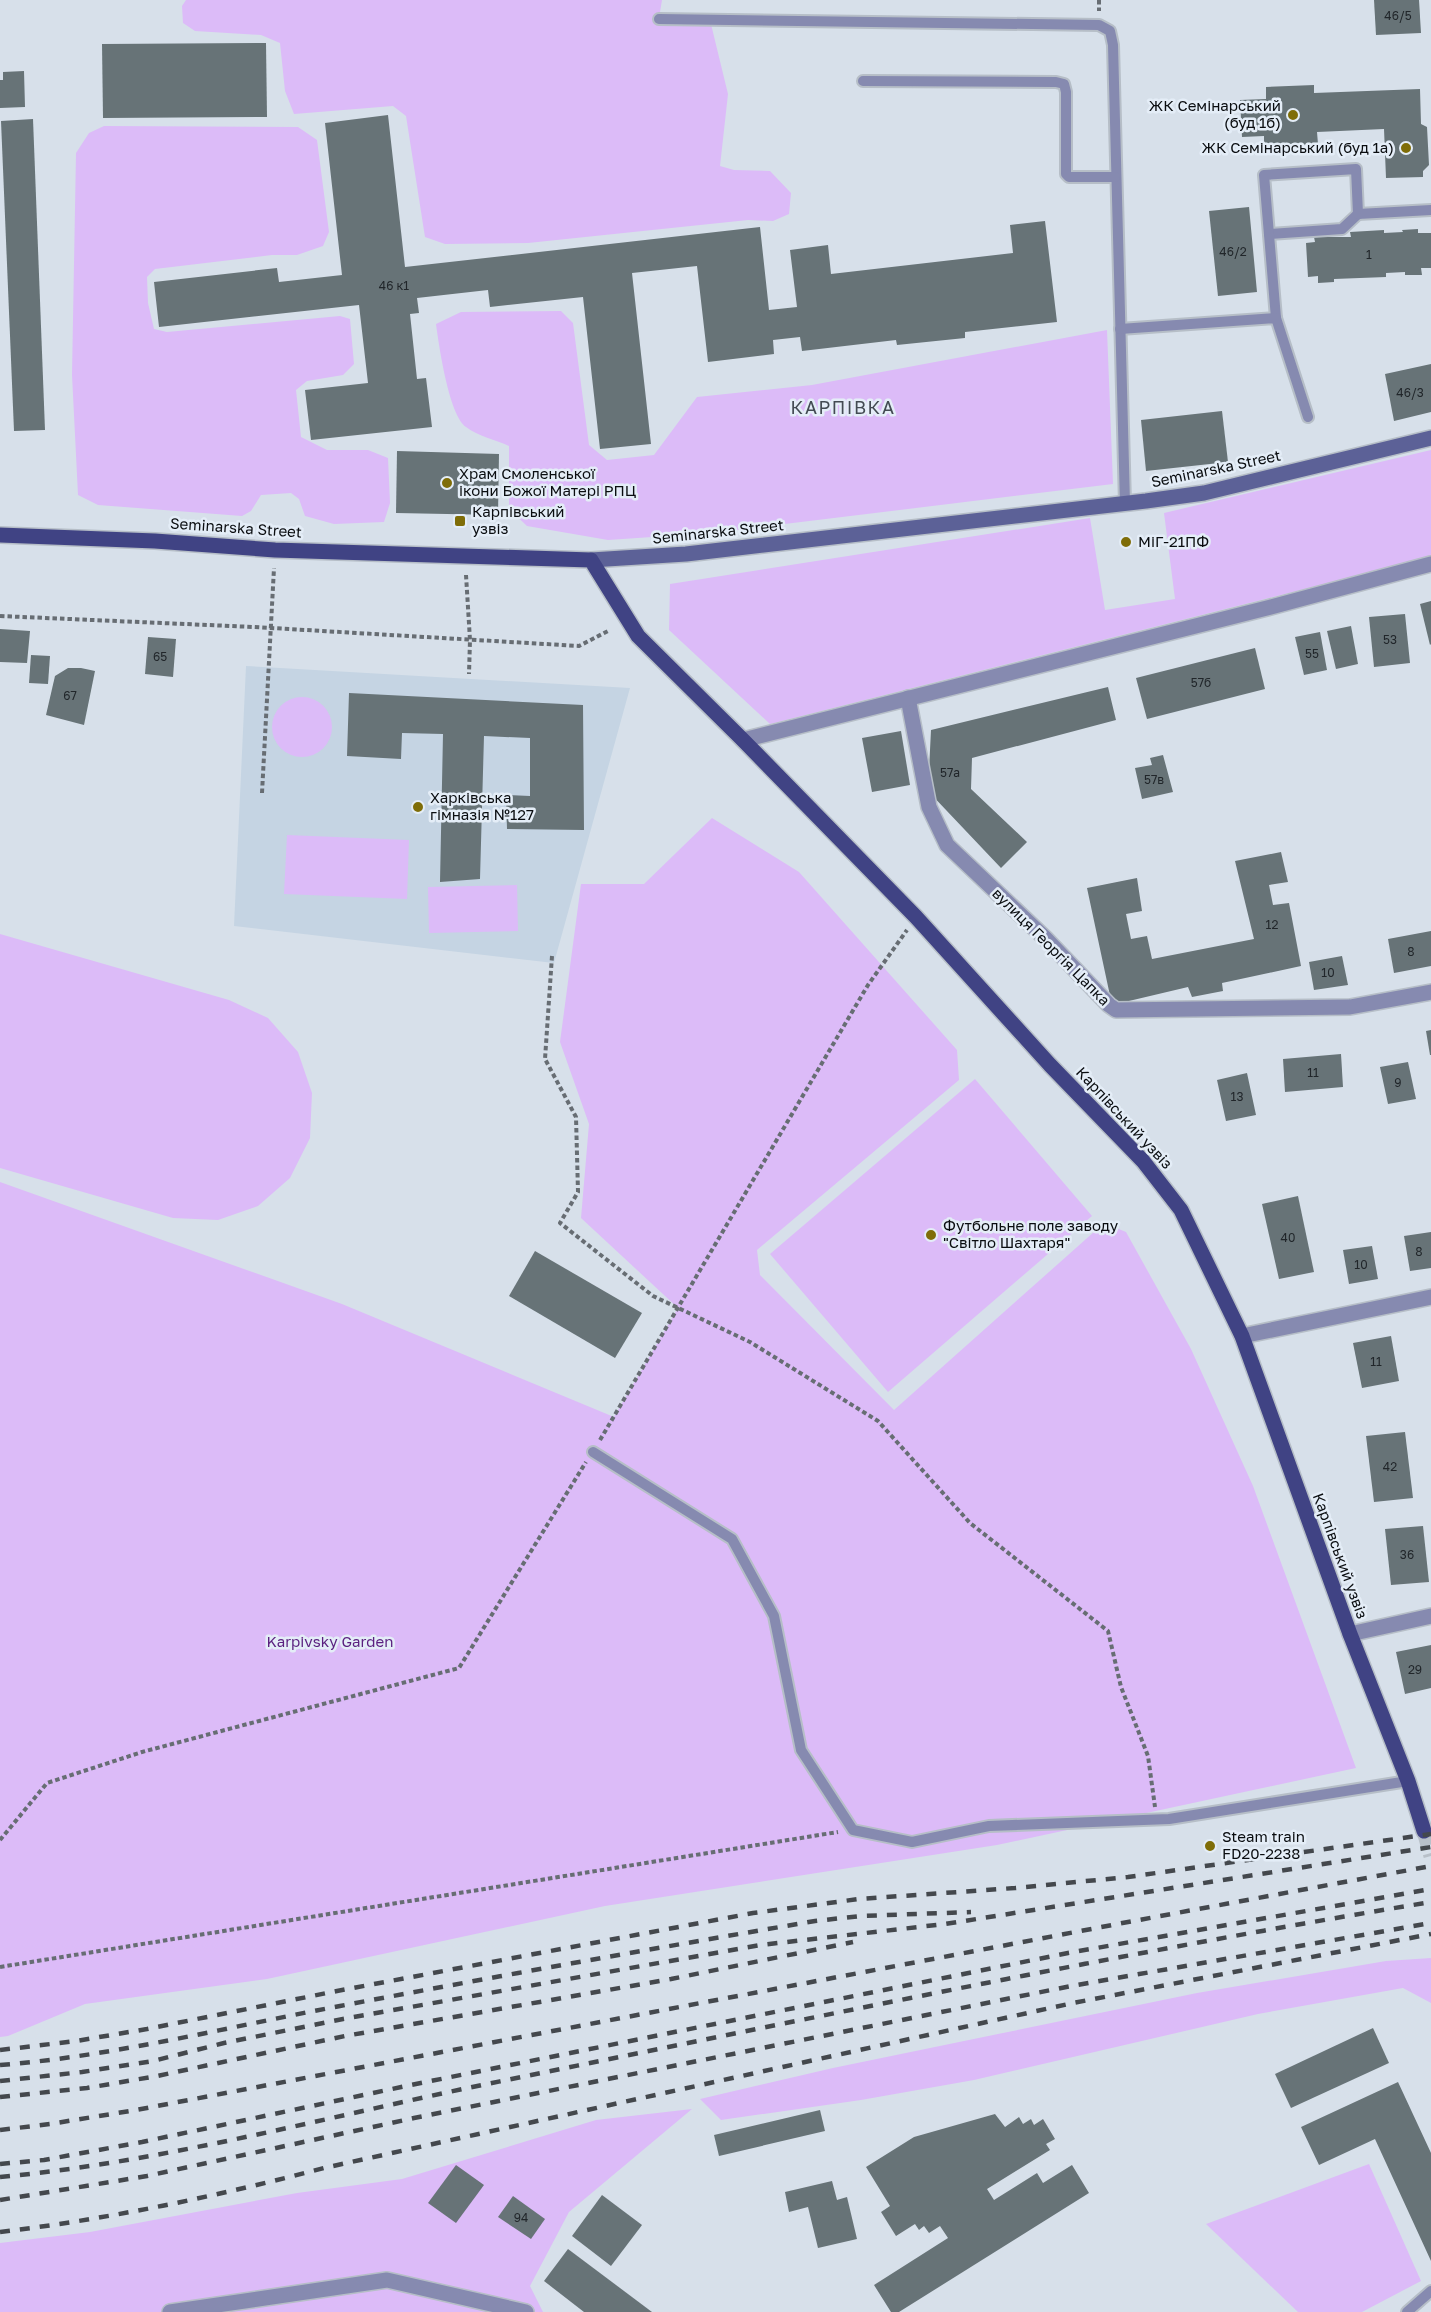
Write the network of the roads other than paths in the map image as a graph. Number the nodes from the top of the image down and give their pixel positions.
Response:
1 (659, 19) dead end
2 (863, 81) dead end
3 (1115, 177) junction
4 (1431, 210) edge
5 (1358, 214) junction
6 (1269, 234) junction
7 (1276, 318) junction
8 (1120, 329) junction
9 (1308, 417) dead end
10 (1431, 438) edge
11 (1125, 504) junction
12 (0, 535) edge
13 (591, 560) junction
14 (1431, 564) edge
15 (908, 698) junction
16 (743, 740) junction
17 (1431, 992) edge
18 (1431, 1297) edge
19 (1242, 1336) junction
20 (592, 1452) road end
21 (1431, 1616) edge
22 (1350, 1634) junction
23 (1408, 1781) junction
24 (1424, 1831) tunnel mouth
25 (1431, 2290) edge
26 (170, 2312) edge
27 (526, 2312) edge
28 (1407, 2312) edge

1 - 3 lane
2 - 3 lane
3 - 8 lane
4 - 5 lane
5 - 6 lane
5 - 6 lane
6 - 7 lane
7 - 8 lane
7 - 9 lane
8 - 11 lane
10 - 11 main road, Seminarska Street
11 - 13 main road, Seminarska Street
12 - 13 main road, Seminarska Street
13 - 16 main road, Карпівський узвіз
14 - 15 street
15 - 16 street
15 - 17 street, вулиця Георгія Цапка
16 - 19 main road, Карпівський узвіз
18 - 19 street
19 - 22 main road, Карпівський узвіз
20 - 23 lane
21 - 22 street
22 - 23 main road, Карпівський узвіз
23 - 24 main road, Карпівський узвіз
25 - 28 lane
26 - 27 street

